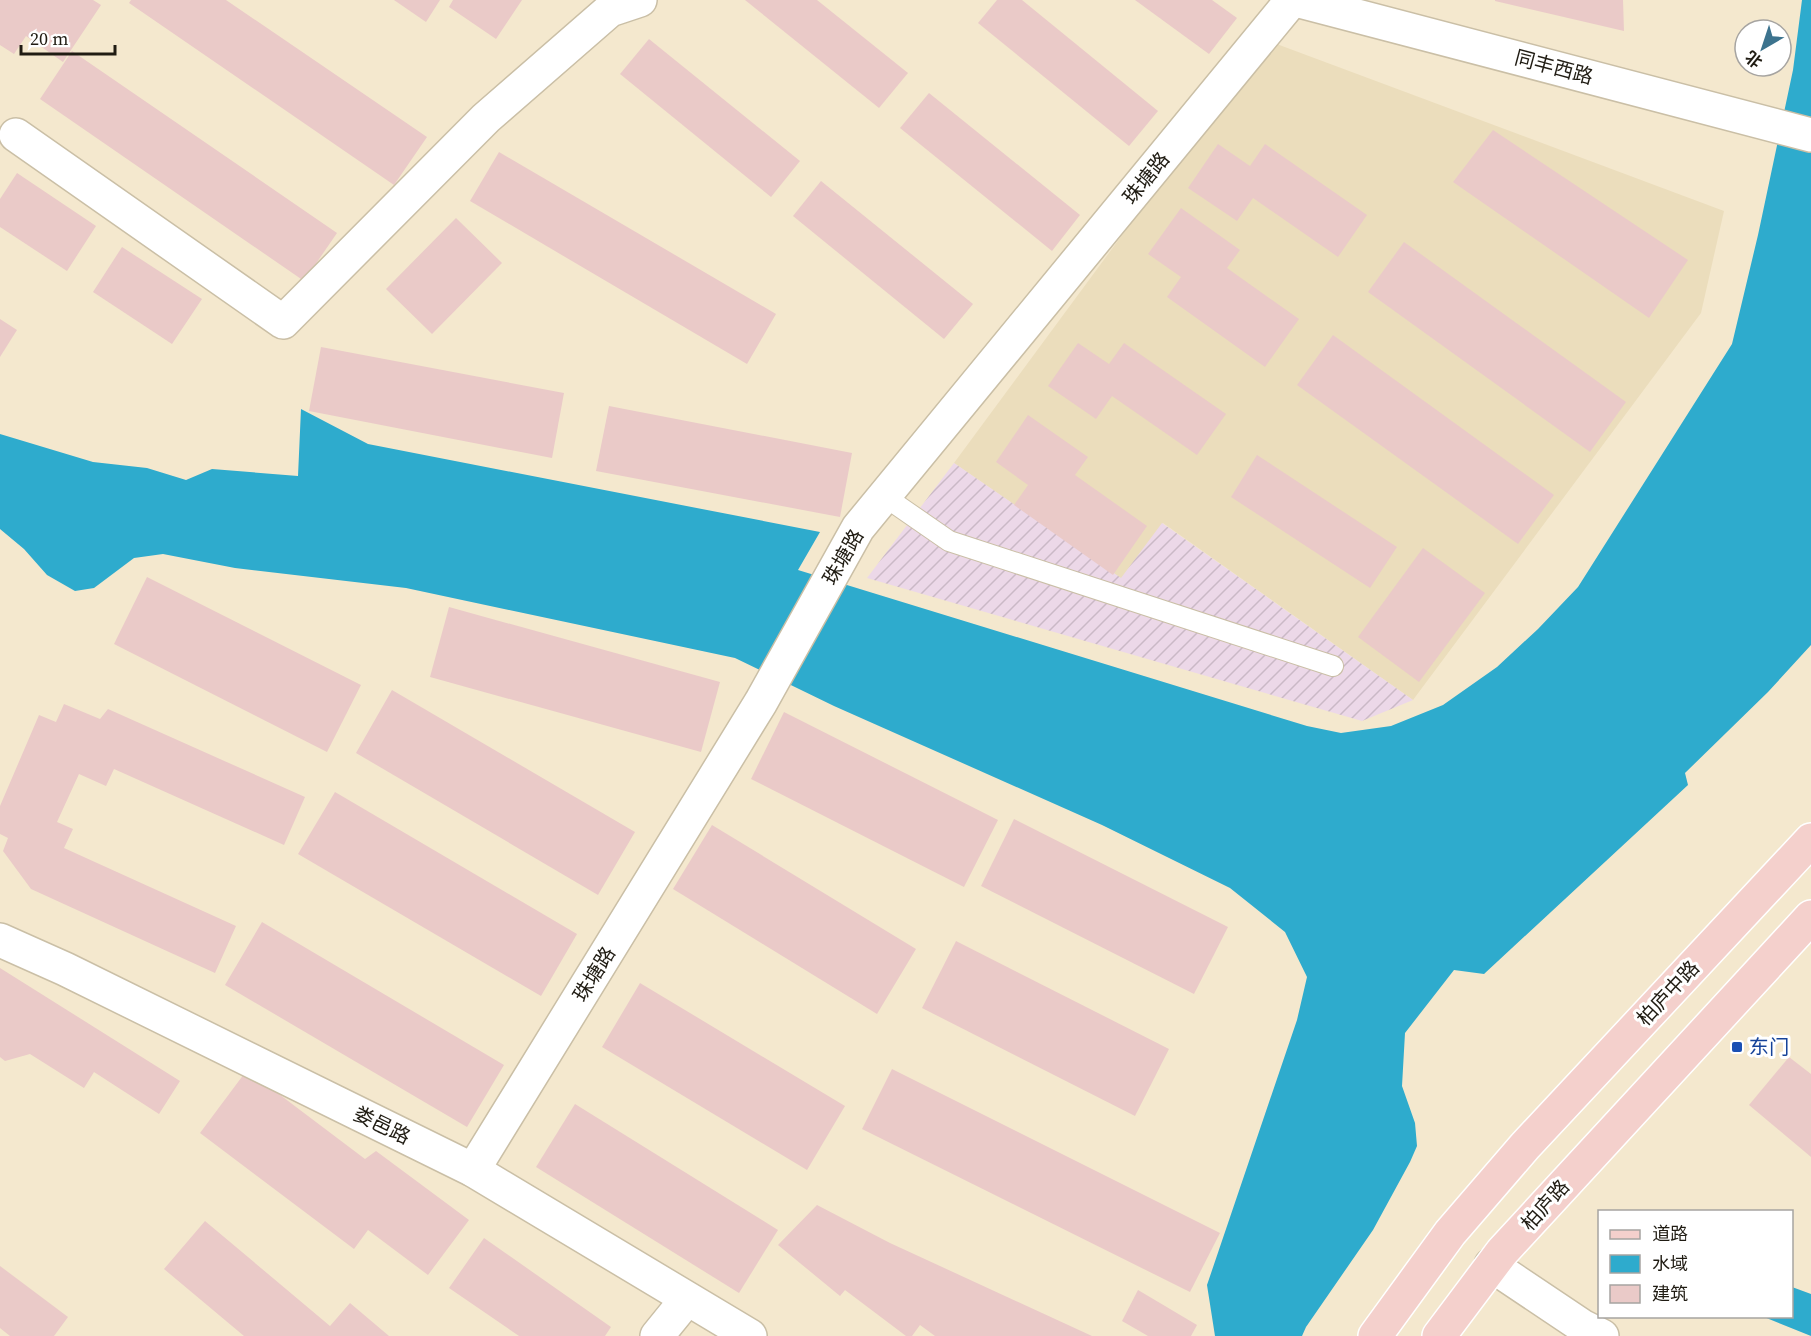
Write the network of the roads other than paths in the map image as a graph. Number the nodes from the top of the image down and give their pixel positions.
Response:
1 (640, 0) edge
2 (1294, 0) edge
3 (15, 135) dead end
4 (1811, 135) edge
5 (884, 496) junction
6 (1333, 666) dead end
7 (1811, 840) edge
8 (1811, 917) edge
9 (0, 940) edge
10 (473, 1170) junction
11 (1497, 1258) junction
12 (687, 1299) junction
13 (657, 1336) edge
14 (750, 1336) edge
15 (1375, 1336) edge
16 (1439, 1336) edge
17 (1602, 1336) edge

1 - 3 street
2 - 4 street, 同丰西路
2 - 5 street, 珠塘路
5 - 6 lane
5 - 10 street, 珠塘路
7 - 15 main road, 柏庐中路
8 - 11 main road, 柏庐路
9 - 10 street, 娄邑路
10 - 12 street, 娄邑路
11 - 16 main road
11 - 17 street
12 - 13 street
12 - 14 street, 娄邑路

